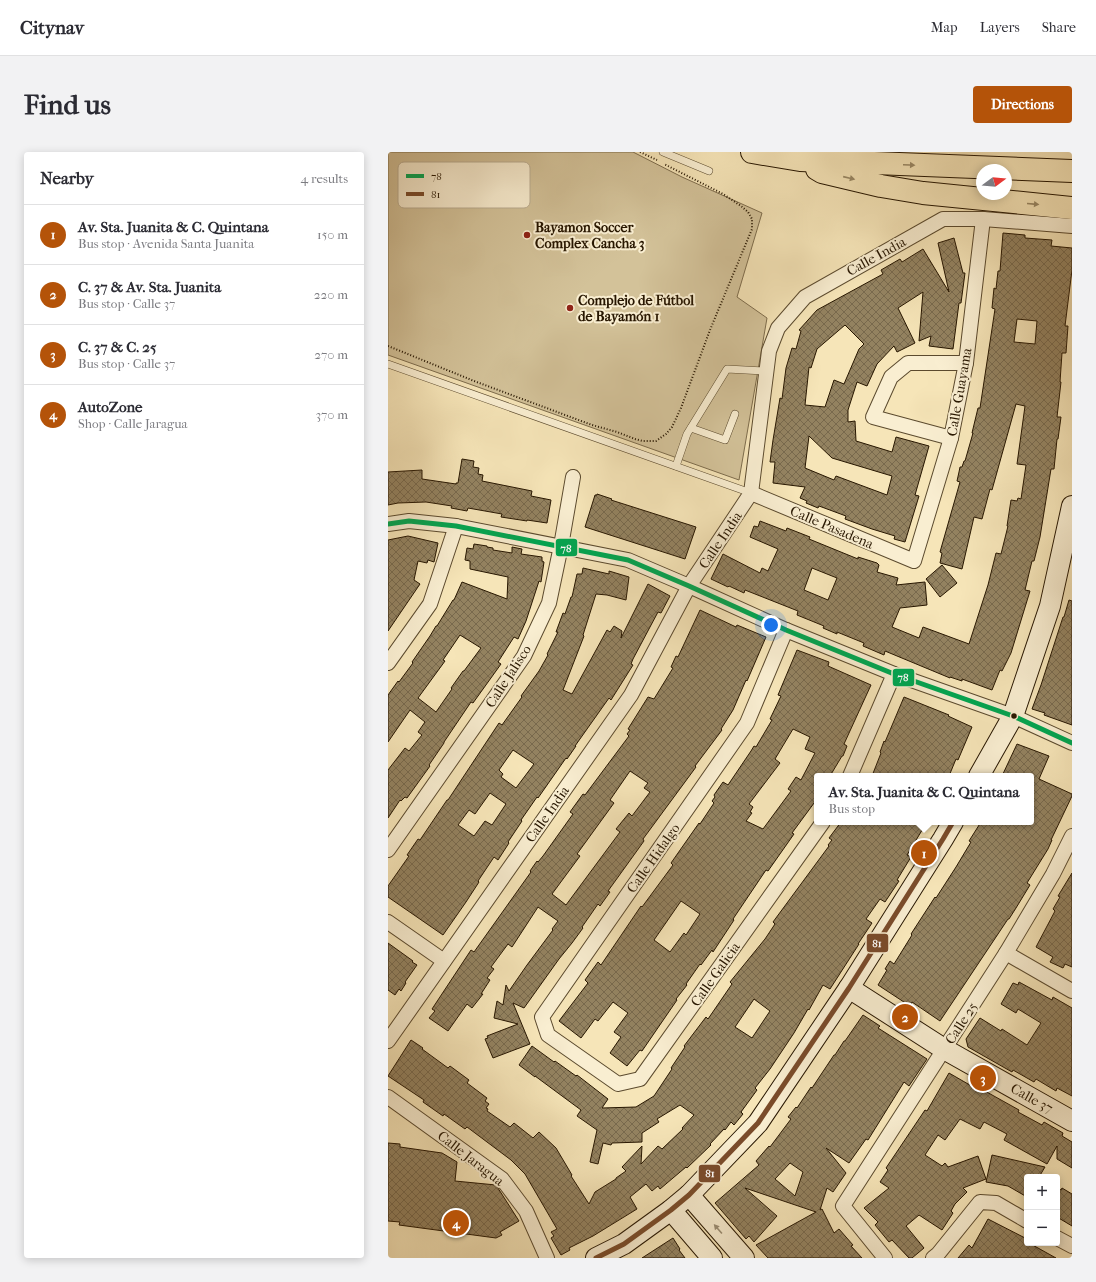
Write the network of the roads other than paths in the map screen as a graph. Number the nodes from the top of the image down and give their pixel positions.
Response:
1 (663, 152) edge
2 (752, 152) edge
3 (800, 160) junction
4 (710, 171) dead end
5 (1062, 171) edge
6 (1072, 208) edge
7 (984, 219) junction
8 (1072, 226) edge
9 (966, 363) junction
10 (388, 364) edge
11 (766, 371) junction
12 (735, 414) dead end
13 (691, 428) junction
14 (951, 438) junction
15 (676, 466) junction
16 (573, 477) dead end
17 (751, 493) junction
18 (1072, 506) edge
19 (388, 524) edge
20 (456, 526) junction
21 (562, 546) junction
22 (914, 561) joint
23 (689, 586) junction
24 (786, 630) junction
25 (388, 663) edge
26 (894, 674) junction
27 (1013, 716) junction
28 (1072, 743) edge
29 (851, 773) edge
30 (981, 773) edge
31 (821, 825) edge
32 (951, 825) edge
33 (1072, 836) edge
34 (388, 850) edge
35 (1066, 863) edge
36 (388, 922) edge
37 (1006, 953) junction
38 (444, 961) junction
39 (849, 988) junction
40 (1072, 991) edge
41 (388, 1041) edge
42 (944, 1049) junction
43 (590, 1065) joint
44 (388, 1096) edge
45 (1072, 1121) edge
46 (689, 1195) junction
47 (671, 1210) junction
48 (1024, 1219) edge
49 (1060, 1240) edge
50 (1072, 1246) edge
51 (547, 1258) edge
52 (596, 1258) edge
53 (712, 1258) edge
54 (744, 1258) edge
55 (885, 1258) edge
56 (933, 1258) edge

1 - 4 lane
2 - 3 highway
3 -> 5 highway
3 -> 6 highway
7 - 8 street, Calle India
7 - 9 street, Calle Guayama
7 - 11 street, Calle India
9 - 14 street, Calle Guayama
9 - 14 street
10 - 15 lane
11 - 13 lane
11 - 17 street, Calle India
12 - 13 lane
13 - 15 lane
14 - 22 street, Calle Guayama
15 - 17 lane
16 - 21 street, Calle Jalisco
17 - 22 street, Calle Pasadena
17 - 23 street, Calle India
18 - 27 street
19 - 20 street
20 - 21 street
20 - 25 street
21 - 23 street
21 - 34 street, Calle Jalisco
23 - 24 street
23 - 38 street, Calle India
24 - 26 street
24 - 43 street, Calle Hidalgo
26 - 27 street
26 - 29 street
27 - 28 street
27 - 30 street
31 - 43 street, Calle Galicia
32 - 39 street
33 - 35 street, Calle 25
35 - 37 street, Calle 25
36 - 38 street
37 - 40 street
37 - 42 street, Calle 25
38 - 41 street, Calle India
39 - 42 street, Calle 37
39 - 46 street
42 - 45 street, Calle 37
42 - 55 street, Calle 25
44 - 51 street, Calle Jaragua
46 - 47 street
54 -> 46 street
47 - 52 street
47 - 53 street
48 - 56 street
49 - 50 street

